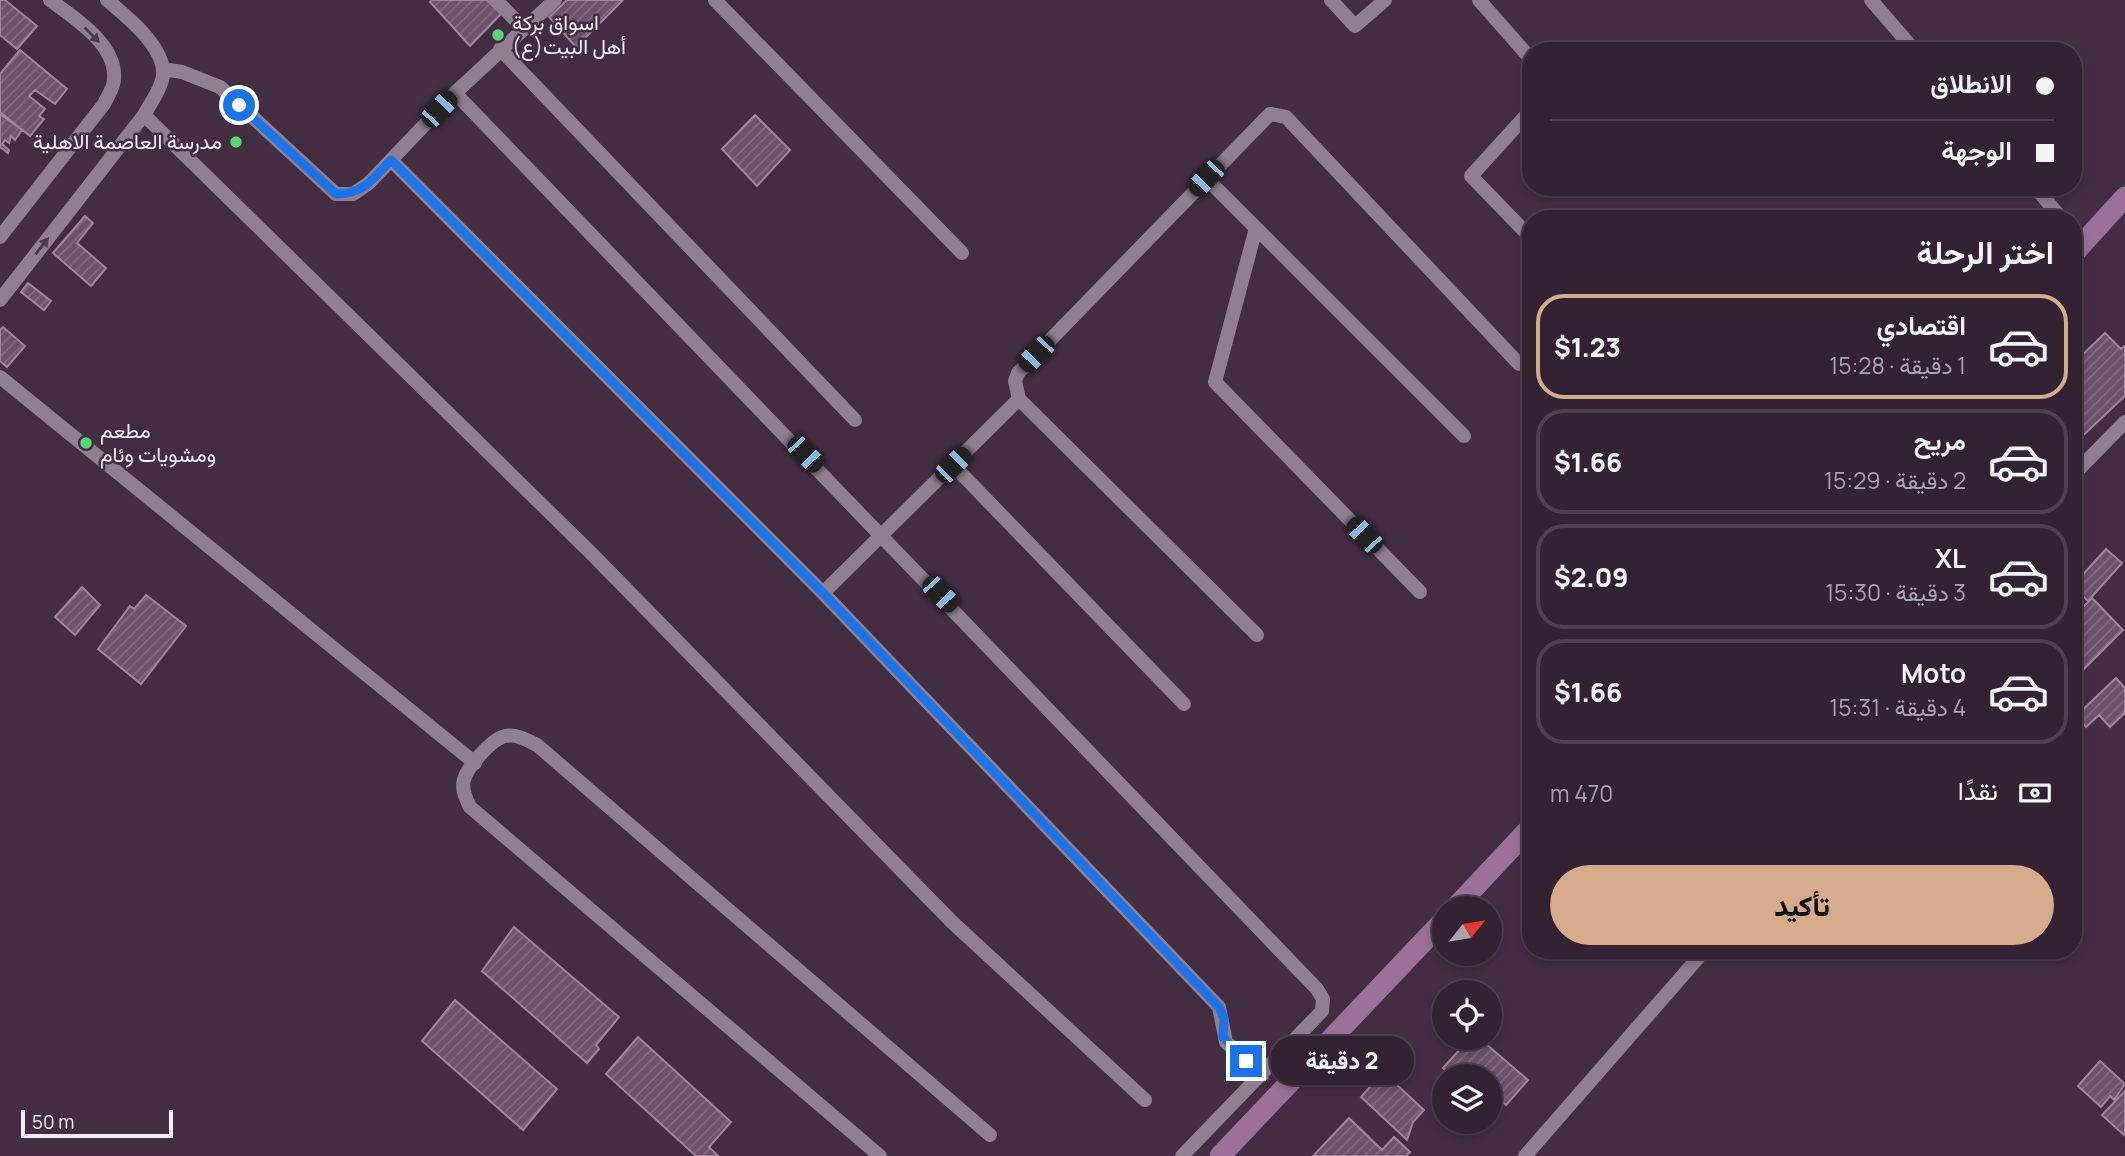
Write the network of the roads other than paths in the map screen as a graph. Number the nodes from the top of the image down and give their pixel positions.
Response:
1 (50, 0) edge
2 (107, 0) edge
3 (496, 0) edge
4 (555, 0) edge
5 (715, 0) edge
6 (1331, 0) edge
7 (1385, 0) edge
8 (1479, 0) edge
9 (1871, 0) edge
10 (523, 29) junction
11 (1907, 42) edge
12 (500, 49) junction
13 (1522, 49) edge
14 (163, 69) junction
15 (455, 93) junction
16 (144, 115) junction
17 (1522, 120) edge
18 (391, 160) junction
19 (1206, 178) junction
20 (2043, 196) edge
21 (2054, 210) edge
22 (1256, 228) junction
23 (1522, 229) edge
24 (0, 237) edge
25 (962, 253) dead end
26 (0, 300) edge
27 (1519, 364) dead end
28 (0, 377) edge
29 (1019, 399) junction
30 (855, 419) dead end
31 (2125, 422) edge
32 (1464, 436) dead end
33 (953, 465) junction
34 (2082, 466) edge
35 (883, 534) junction
36 (1420, 592) dead end
37 (823, 593) junction
38 (1257, 635) dead end
39 (1184, 704) dead end
40 (475, 763) junction
41 (1697, 959) edge
42 (1262, 1075) junction
43 (1145, 1100) dead end
44 (990, 1135) dead end
45 (880, 1156) edge
46 (1182, 1156) edge
47 (1525, 1156) edge

1 -> 24 street
2 - 14 street
3 - 10 street
4 - 10 street
5 - 25 street
6 - 7 street
8 - 13 street
9 - 11 street
10 - 12 street
12 - 15 street
12 - 30 street
14 - 16 street
14 - 18 street
15 - 18 street
15 - 35 street
26 -> 16 street
16 - 43 street
17 - 23 street
18 - 37 street
19 - 22 street
19 - 27 street
19 - 29 street
20 - 21 street
22 - 32 street
22 - 36 street
28 - 40 street
29 - 33 street
29 - 38 street
31 - 34 street
33 - 35 street
33 - 39 street
35 - 37 street
35 - 42 street
37 - 42 street
40 - 44 street
40 - 45 street
41 - 47 street
42 - 46 street

